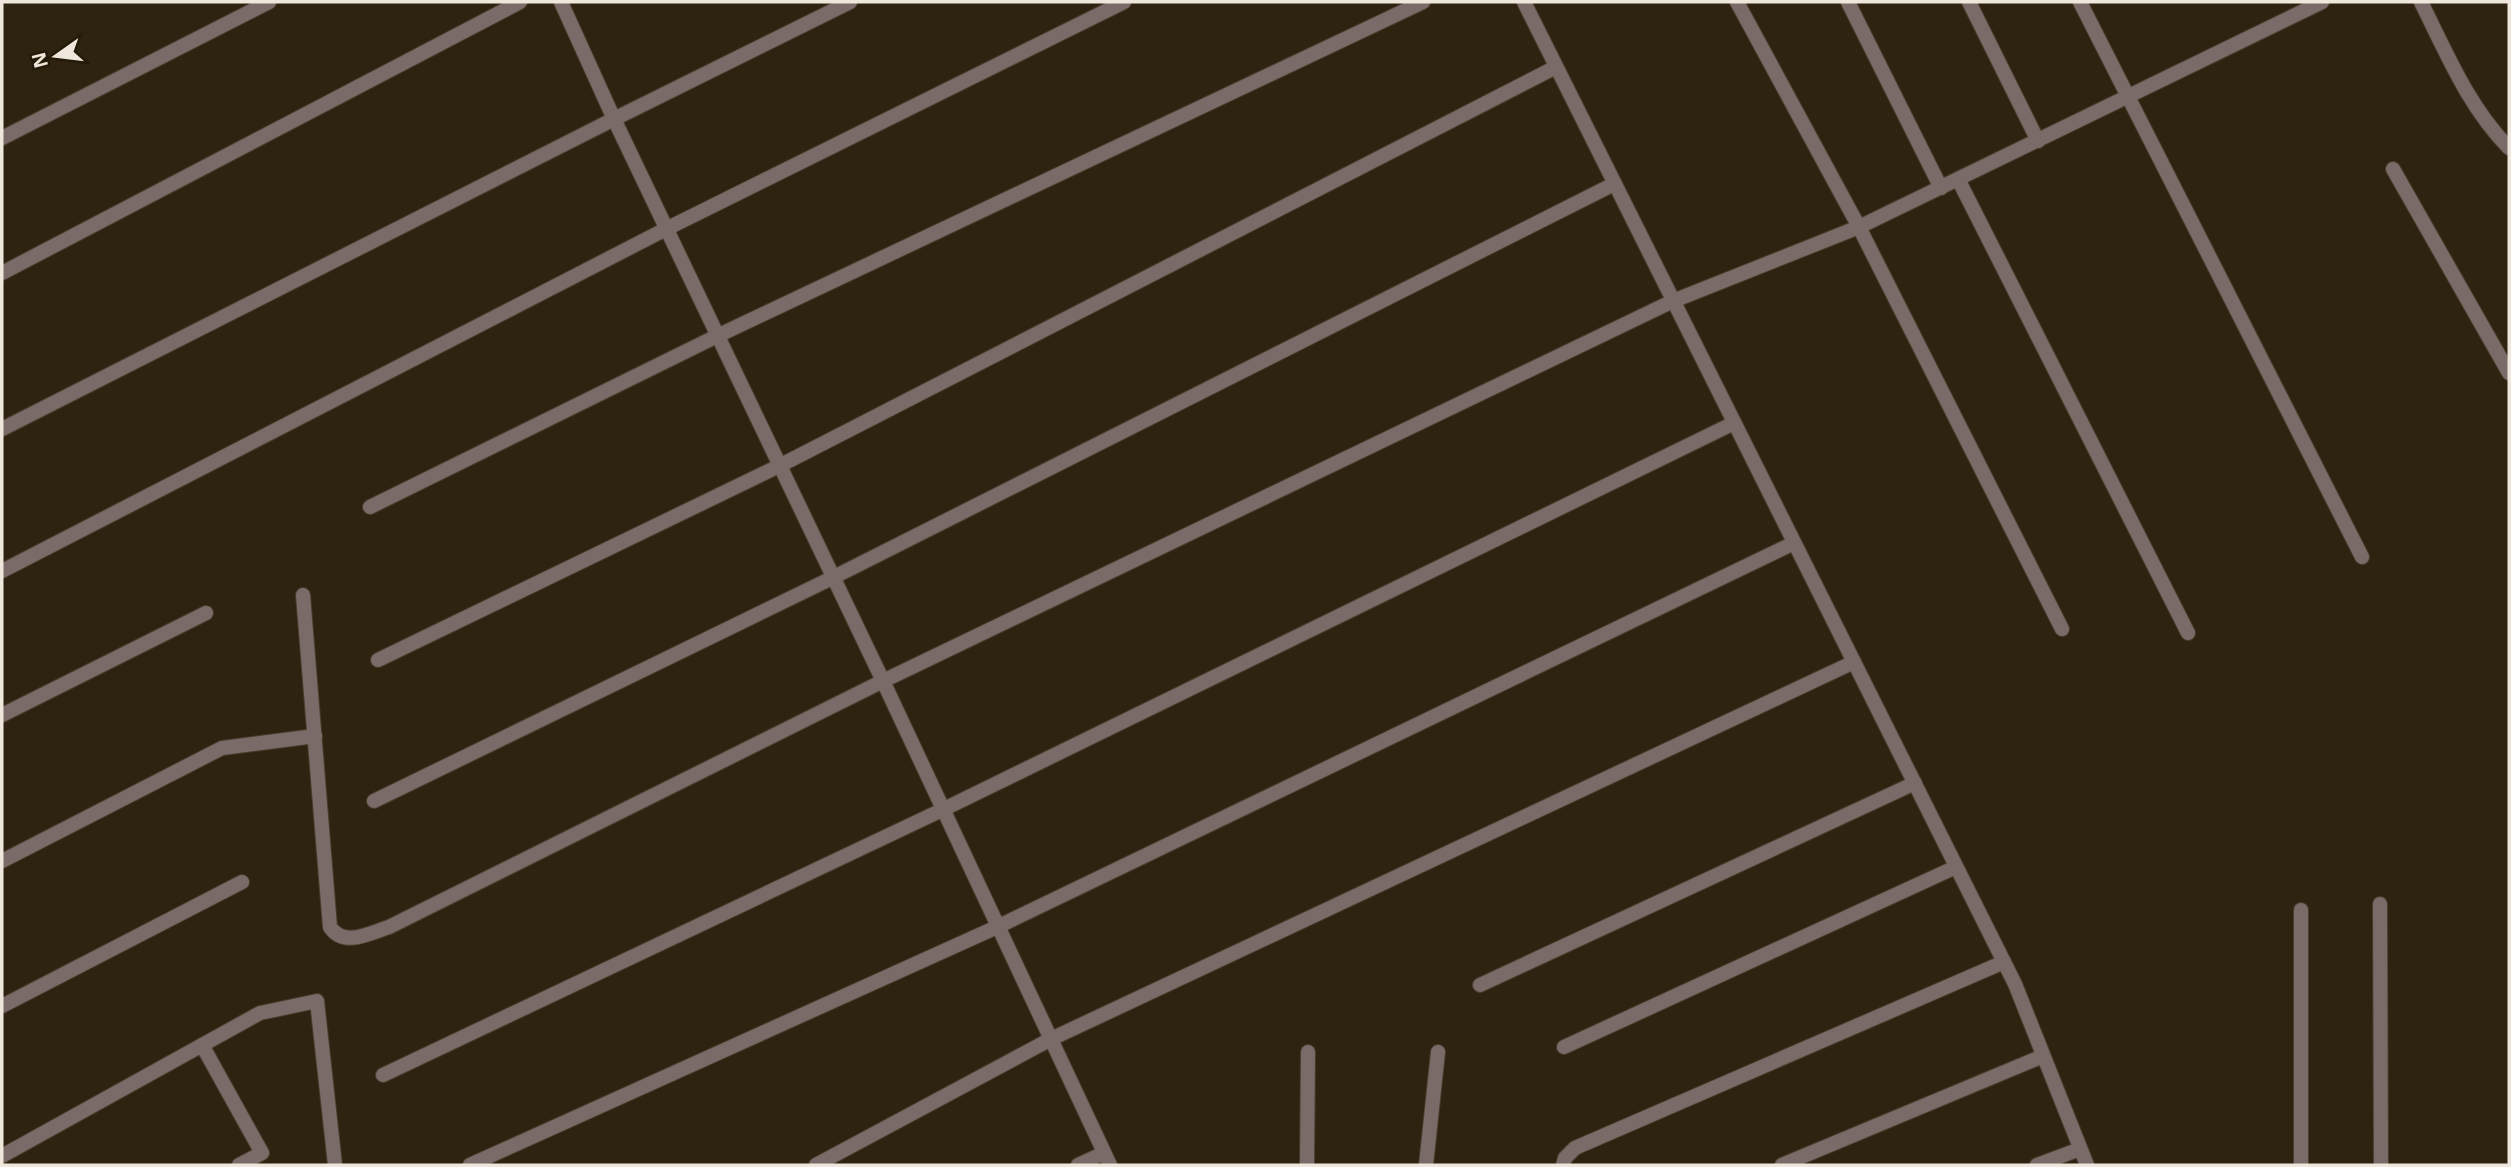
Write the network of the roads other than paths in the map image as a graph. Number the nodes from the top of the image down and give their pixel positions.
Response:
1 (269, 2) edge
2 (520, 2) edge
3 (561, 2) edge
4 (850, 2) edge
5 (1124, 2) edge
6 (1423, 2) edge
7 (1524, 2) edge
8 (1737, 2) edge
9 (1848, 2) edge
10 (1969, 2) edge
11 (2081, 2) edge
12 (2322, 2) edge
13 (2421, 2) edge
14 (1556, 67) junction
15 (2129, 97) junction
16 (614, 119) junction
17 (2, 138) edge
18 (2038, 141) junction
19 (2509, 148) edge
20 (2393, 169) dead end
21 (1958, 179) junction
22 (1614, 184) junction
23 (1941, 188) junction
24 (1859, 227) junction
25 (666, 229) junction
26 (2, 273) edge
27 (1673, 301) junction
28 (717, 336) junction
29 (2509, 373) edge
30 (1734, 423) junction
31 (2, 429) edge
32 (779, 466) junction
33 (370, 508) dead end
34 (1794, 543) junction
35 (2362, 557) dead end
36 (2, 571) edge
37 (832, 578) junction
38 (303, 595) dead end
39 (206, 613) dead end
40 (2062, 629) dead end
41 (2188, 633) dead end
42 (378, 660) dead end
43 (1854, 662) junction
44 (883, 681) junction
45 (2, 715) edge
46 (314, 736) junction
47 (1915, 783) junction
48 (374, 801) dead end
49 (942, 810) junction
50 (2, 861) edge
51 (1956, 867) junction
52 (242, 882) dead end
53 (2380, 904) dead end
54 (2301, 910) dead end
55 (997, 927) junction
56 (2004, 962) junction
57 (1480, 985) dead end
58 (2, 1006) edge
59 (1051, 1039) junction
60 (202, 1045) junction
61 (1564, 1047) dead end
62 (1308, 1052) dead end
63 (1438, 1052) dead end
64 (2043, 1056) junction
65 (383, 1075) dead end
66 (2080, 1149) junction
67 (2, 1156) edge
68 (1107, 1159) edge
69 (239, 1165) edge
70 (335, 1165) edge
71 (470, 1165) edge
72 (816, 1165) edge
73 (1078, 1165) edge
74 (1307, 1165) edge
75 (1426, 1165) edge
76 (1563, 1165) edge
77 (1782, 1165) edge
78 (2037, 1165) edge
79 (2087, 1165) edge
80 (2301, 1165) edge
81 (2381, 1165) edge

1 - 17 street
2 - 26 street
3 - 16 street
4 - 16 street
5 - 25 street
6 - 28 street
7 - 14 street
8 - 24 street
9 - 23 street
10 - 18 street
11 - 15 street
12 - 15 street
13 - 19 street
14 - 22 street
14 - 32 street
15 - 18 street
15 - 35 street
16 - 25 street
16 - 31 street
18 - 21 street
20 - 29 street
21 - 23 street
21 - 41 street
22 - 27 street
22 - 37 street
23 - 24 street
24 - 27 street
24 - 40 street
25 - 28 street
25 - 36 street
27 - 30 street
27 - 44 street
28 - 32 street
28 - 33 street
30 - 34 street
30 - 49 street
32 - 37 street
32 - 42 street
34 - 43 street
34 - 55 street
37 - 44 street
37 - 48 street
38 - 46 street
39 - 45 street
43 - 47 street
43 - 59 street
44 - 46 street
44 - 49 street
46 - 50 street
47 - 51 street
47 - 57 street
49 - 55 street
49 - 65 street
51 - 56 street
51 - 61 street
52 - 58 street
53 - 81 street
54 - 80 street
55 - 59 street
55 - 71 street
56 - 64 street
56 - 76 street
59 - 68 street
59 - 72 street
60 - 67 street
60 - 69 street
60 - 70 street
62 - 74 street
63 - 75 street
64 - 66 street
64 - 77 street
66 - 78 street
66 - 79 street
68 - 73 street

